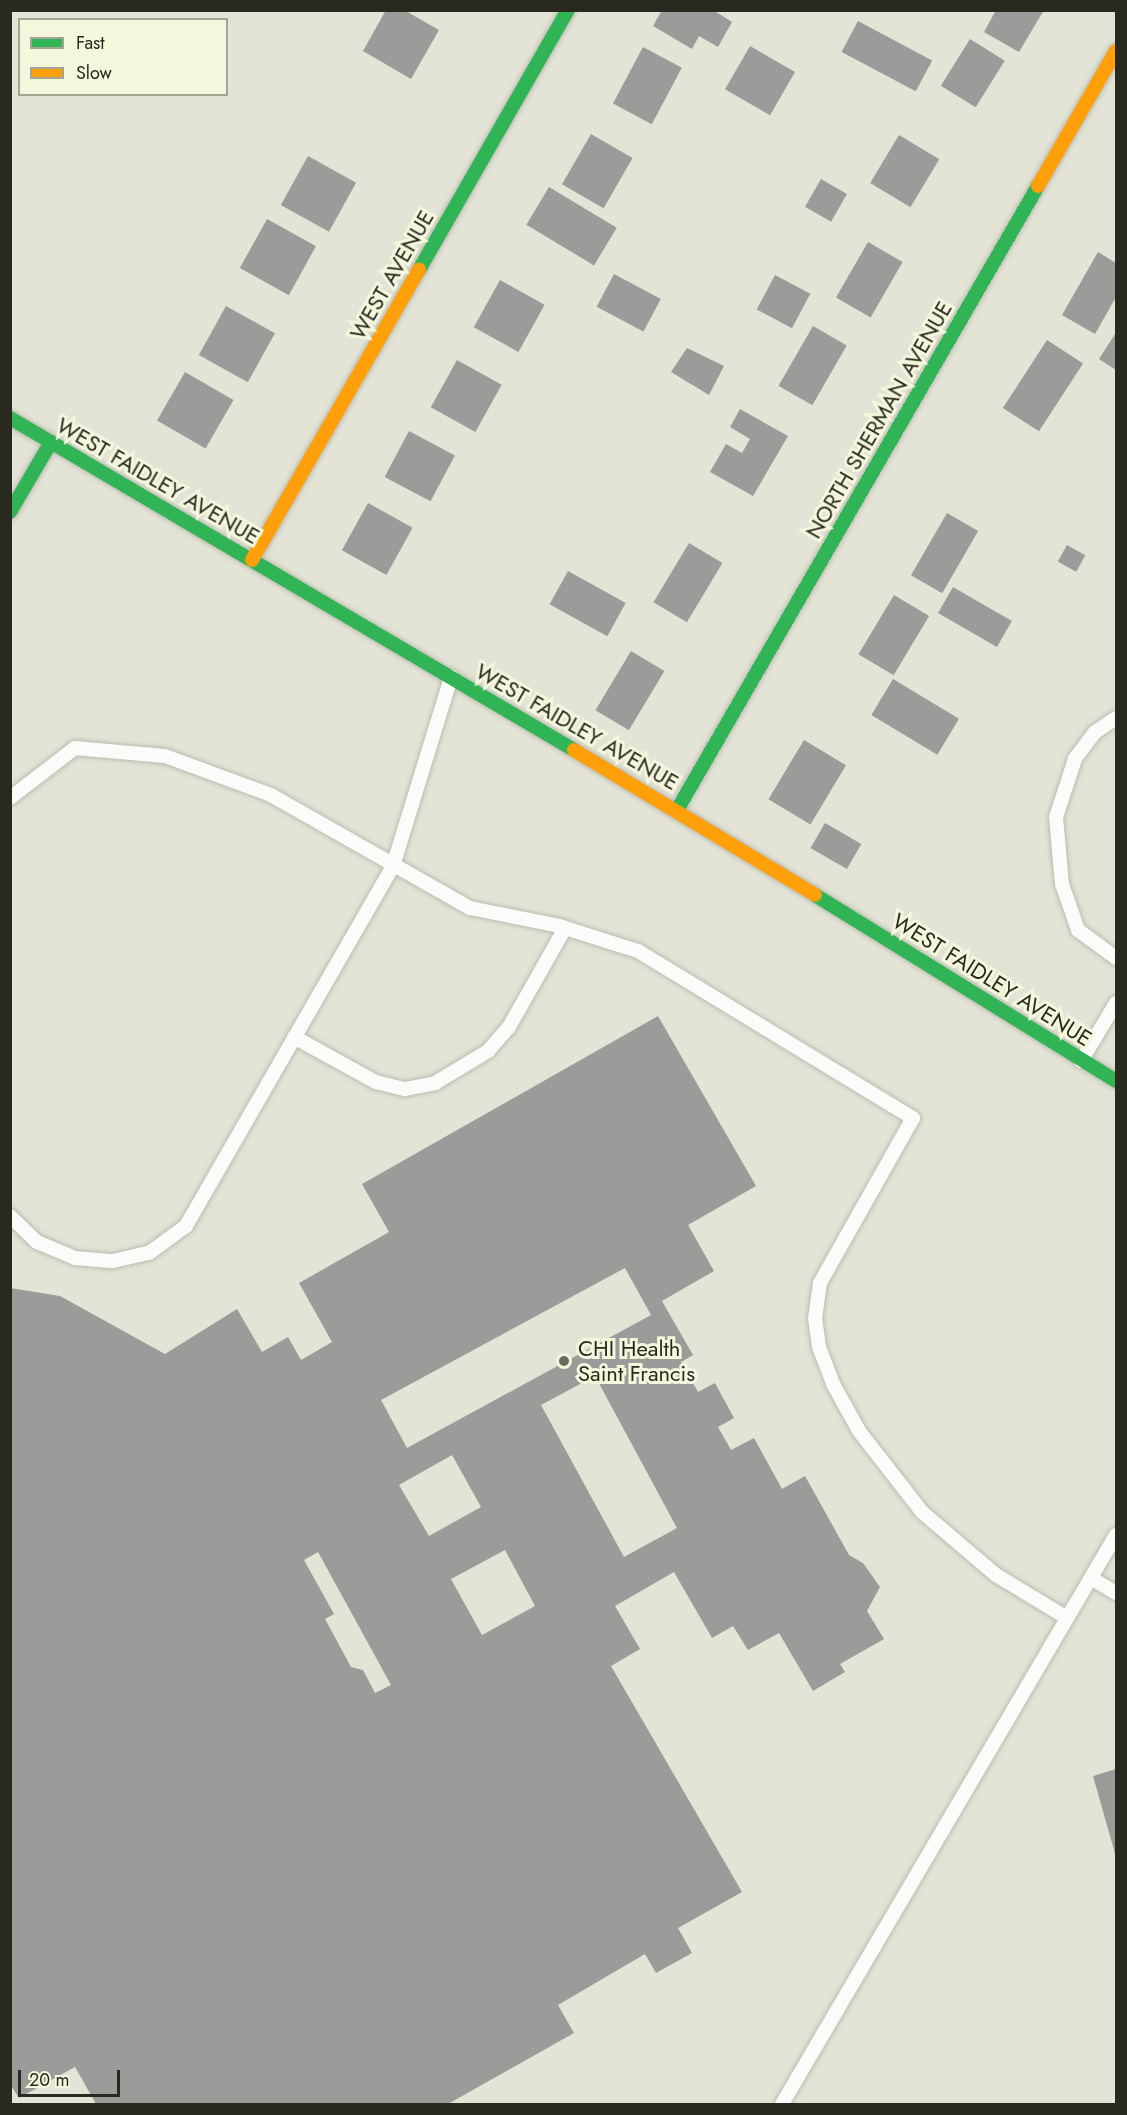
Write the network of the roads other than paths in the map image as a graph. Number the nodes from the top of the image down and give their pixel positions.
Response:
1 (568, 10) edge
2 (1116, 51) edge
3 (10, 418) edge
4 (51, 442) junction
5 (10, 512) edge
6 (252, 560) junction
7 (450, 677) junction
8 (1116, 718) edge
9 (10, 798) edge
10 (677, 810) junction
11 (393, 866) junction
12 (565, 928) junction
13 (1116, 958) edge
14 (1116, 1003) edge
15 (294, 1037) junction
16 (1081, 1060) junction
17 (1116, 1081) edge
18 (10, 1216) edge
19 (1116, 1535) edge
20 (1091, 1578) junction
21 (1116, 1593) edge
22 (1067, 1618) junction
23 (782, 2104) edge

1 - 6 street, WEST AVENUE
2 - 10 street, NORTH SHERMAN AVENUE
3 - 4 street, WEST FAIDLEY AVENUE
4 - 5 street
4 - 6 street, WEST FAIDLEY AVENUE
6 - 7 street, WEST FAIDLEY AVENUE
7 - 10 street, WEST FAIDLEY AVENUE
7 - 11 lane
8 - 13 lane
9 - 11 lane
10 - 16 street, WEST FAIDLEY AVENUE
11 - 12 lane
11 - 15 lane
12 - 15 lane
12 - 22 lane
14 - 16 lane
15 - 18 lane
16 - 17 street, WEST FAIDLEY AVENUE
19 - 20 lane
20 - 21 lane
20 - 22 lane
22 - 23 lane

